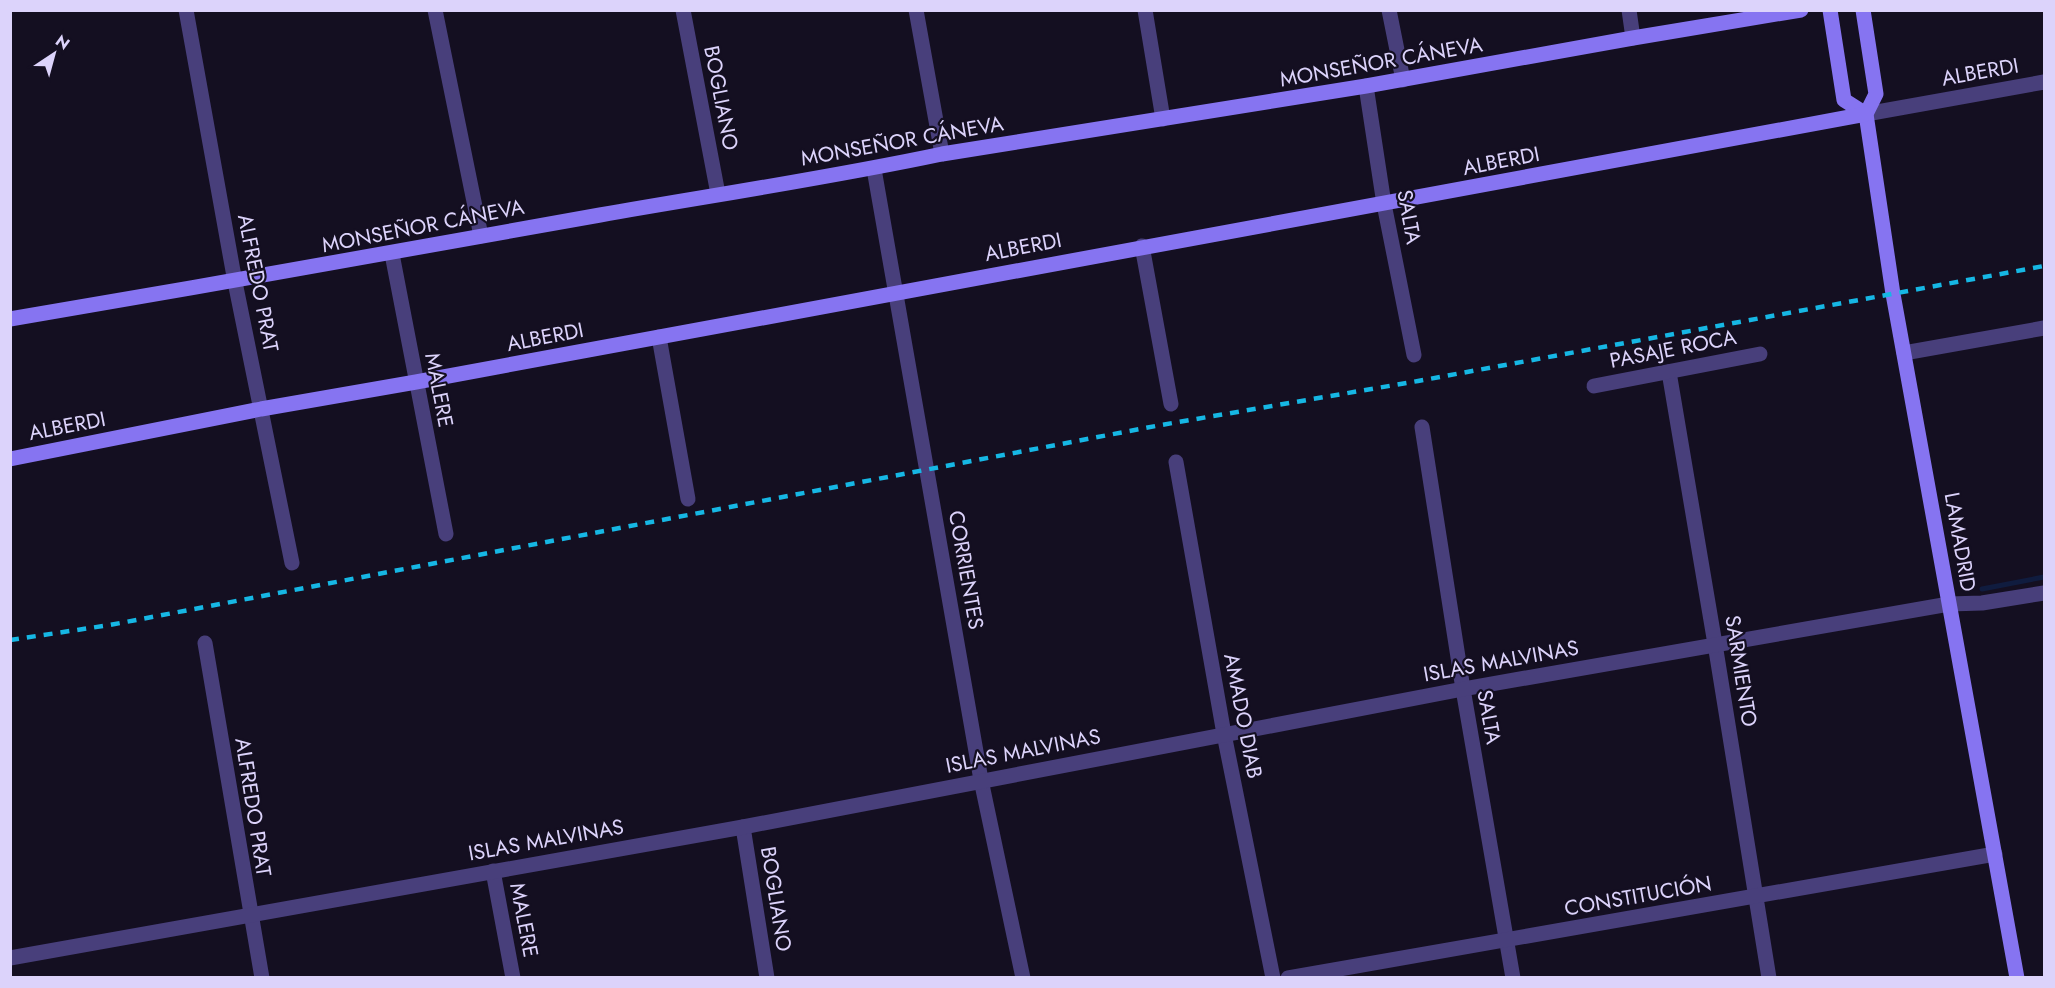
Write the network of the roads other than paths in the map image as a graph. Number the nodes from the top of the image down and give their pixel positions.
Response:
1 (186, 10) edge
2 (435, 10) edge
3 (683, 10) edge
4 (916, 10) edge
5 (1145, 10) edge
6 (1389, 10) edge
7 (1629, 10) edge
8 (1801, 10) edge
9 (1830, 10) edge
10 (1863, 10) edge
11 (1633, 38) junction
12 (1403, 80) junction
13 (2044, 82) edge
14 (1366, 86) junction
15 (1866, 114) junction
16 (1163, 119) junction
17 (942, 154) junction
18 (874, 169) junction
19 (718, 194) junction
20 (1384, 204) junction
21 (481, 236) junction
22 (1143, 246) junction
23 (392, 254) junction
24 (235, 282) junction
25 (897, 292) junction
26 (10, 319) edge
27 (2044, 328) edge
28 (659, 337) junction
29 (1904, 353) junction
30 (1760, 354) dead end
31 (1414, 355) dead end
32 (1669, 372) junction
33 (416, 382) junction
34 (1594, 386) dead end
35 (1171, 404) dead end
36 (261, 409) junction
37 (1422, 427) dead end
38 (10, 459) edge
39 (1176, 462) dead end
40 (688, 499) dead end
41 (446, 534) dead end
42 (292, 563) dead end
43 (2044, 593) edge
44 (1949, 604) junction
45 (205, 643) dead end
46 (1715, 644) junction
47 (1463, 689) junction
48 (1224, 734) junction
49 (981, 780) junction
50 (743, 827) junction
51 (1995, 854) junction
52 (493, 871) junction
53 (1755, 896) junction
54 (250, 914) junction
55 (1506, 941) junction
56 (10, 958) edge
57 (262, 978) edge
58 (513, 978) edge
59 (767, 978) edge
60 (1023, 978) edge
61 (1273, 978) edge
62 (1288, 978) edge
63 (1513, 978) edge
64 (1769, 978) edge
65 (2017, 978) edge

1 - 24 street, ALFREDO PRAT
2 - 21 street
3 - 19 street, BOGLIANO
4 - 17 street
5 - 16 street
6 - 12 street
7 - 11 street
8 - 11 street, MONSEÑOR CÁNEVA
9 - 15 street
10 - 15 street, LAMADRID
11 - 12 street, MONSEÑOR CÁNEVA
12 - 14 street, MONSEÑOR CÁNEVA
13 - 15 street, ALBERDI
14 - 16 street, MONSEÑOR CÁNEVA
14 - 20 street, SALTA
15 - 20 street, ALBERDI
15 - 29 street, LAMADRID
16 - 17 street, MONSEÑOR CÁNEVA
17 - 18 street, MONSEÑOR CÁNEVA
18 - 19 street, MONSEÑOR CÁNEVA
18 - 25 street, CORRIENTES
19 - 21 street, MONSEÑOR CÁNEVA
20 - 22 street, ALBERDI
20 - 31 street, SALTA
21 - 23 street, MONSEÑOR CÁNEVA
22 - 25 street, ALBERDI
22 - 35 street
23 - 24 street, MONSEÑOR CÁNEVA
23 - 33 street, MALERE
24 - 26 street, MONSEÑOR CÁNEVA
24 - 36 street, ALFREDO PRAT
25 - 28 street, ALBERDI
25 - 49 street, CORRIENTES
27 - 29 street
28 - 33 street, ALBERDI
28 - 40 street
29 - 44 street, LAMADRID
30 - 32 street, PASAJE ROCA
32 - 34 street, PASAJE ROCA
32 - 46 street, SARMIENTO
33 - 36 street, ALBERDI
33 - 41 street, MALERE
36 - 38 street, ALBERDI
36 - 42 street, ALFREDO PRAT
37 - 47 street, SALTA
39 - 48 street, AMADO DIAB
43 - 44 street, ISLAS MALVINAS
44 - 46 street, ISLAS MALVINAS
44 - 51 street, LAMADRID
45 - 54 street, ALFREDO PRAT
46 - 47 street, ISLAS MALVINAS
46 - 53 street, SARMIENTO
47 - 48 street, ISLAS MALVINAS
47 - 55 street, SALTA
48 - 49 street, ISLAS MALVINAS
48 - 61 street, AMADO DIAB
49 - 50 street, ISLAS MALVINAS
49 - 60 street, CORRIENTES
50 - 52 street, ISLAS MALVINAS
50 - 59 street, BOGLIANO
51 - 53 street, CONSTITUCIÓN
51 - 65 street, LAMADRID
52 - 54 street, ISLAS MALVINAS
52 - 58 street, MALERE
53 - 55 street, CONSTITUCIÓN
53 - 64 street, SARMIENTO
54 - 56 street, ISLAS MALVINAS
54 - 57 street, ALFREDO PRAT
55 - 62 street, CONSTITUCIÓN
55 - 63 street, SALTA

